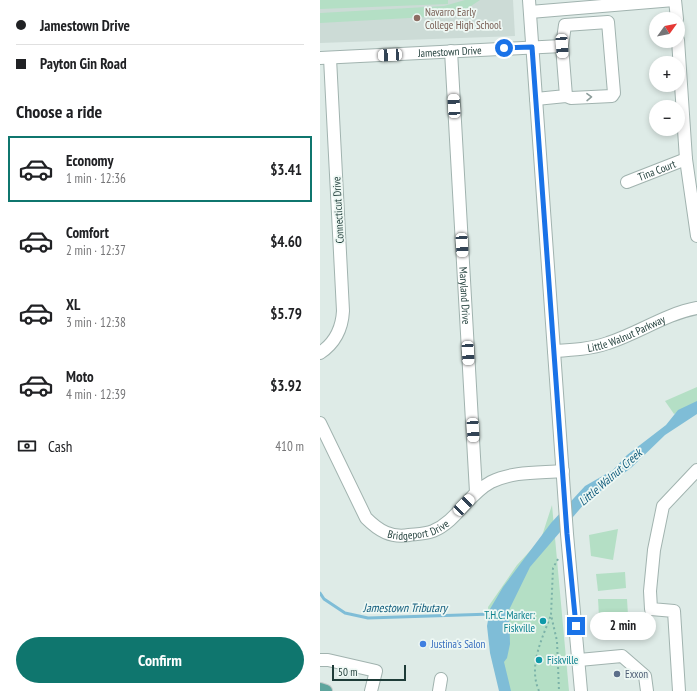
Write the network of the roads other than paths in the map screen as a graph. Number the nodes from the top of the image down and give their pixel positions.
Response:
1 (674, 0) edge
2 (529, 6) edge
3 (607, 6) junction
4 (589, 7) junction
5 (565, 9) junction
6 (676, 12) edge
7 (608, 22) junction
8 (590, 23) junction
9 (565, 25) junction
10 (562, 46) junction
11 (532, 47) junction
12 (679, 48) edge
13 (450, 51) junction
14 (325, 58) edge
15 (566, 96) junction
16 (536, 99) junction
17 (686, 159) junction
18 (627, 182) dead end
19 (697, 236) edge
20 (697, 308) edge
21 (554, 351) junction
22 (320, 353) edge
23 (320, 423) edge
24 (697, 470) edge
25 (563, 471) junction
26 (476, 492) junction
27 (320, 660) edge
28 (579, 660) junction
29 (441, 679) dead end
30 (320, 689) edge
31 (326, 691) edge
32 (371, 691) edge
33 (439, 691) edge
34 (581, 691) edge
35 (647, 691) edge
36 (679, 691) edge

1 - 3 street
1 - 6 street
2 - 5 street
2 - 11 street
3 - 4 street
3 - 7 street
4 - 5 street
4 - 8 street
5 - 9 street
7 - 8 street
15 -> 7 street
8 - 9 street
9 - 10 street
10 - 11 street, Jamestown Drive
10 - 15 street
11 - 13 street, Jamestown Drive
11 - 16 street
12 - 17 street
13 - 14 street, Jamestown Drive
13 - 26 street, Maryland Drive
14 - 22 street, Connecticut Drive
15 - 16 street
16 - 21 street
17 - 18 street, Tina Court
17 - 19 street
20 - 21 street, Little Walnut Parkway
21 - 25 street
23 - 26 street, Bridgeport Drive
24 - 36 street
25 - 26 street, Bridgeport Drive
25 - 28 street
27 - 32 street
28 - 34 street
28 - 35 street
29 - 33 street
30 - 31 main road

